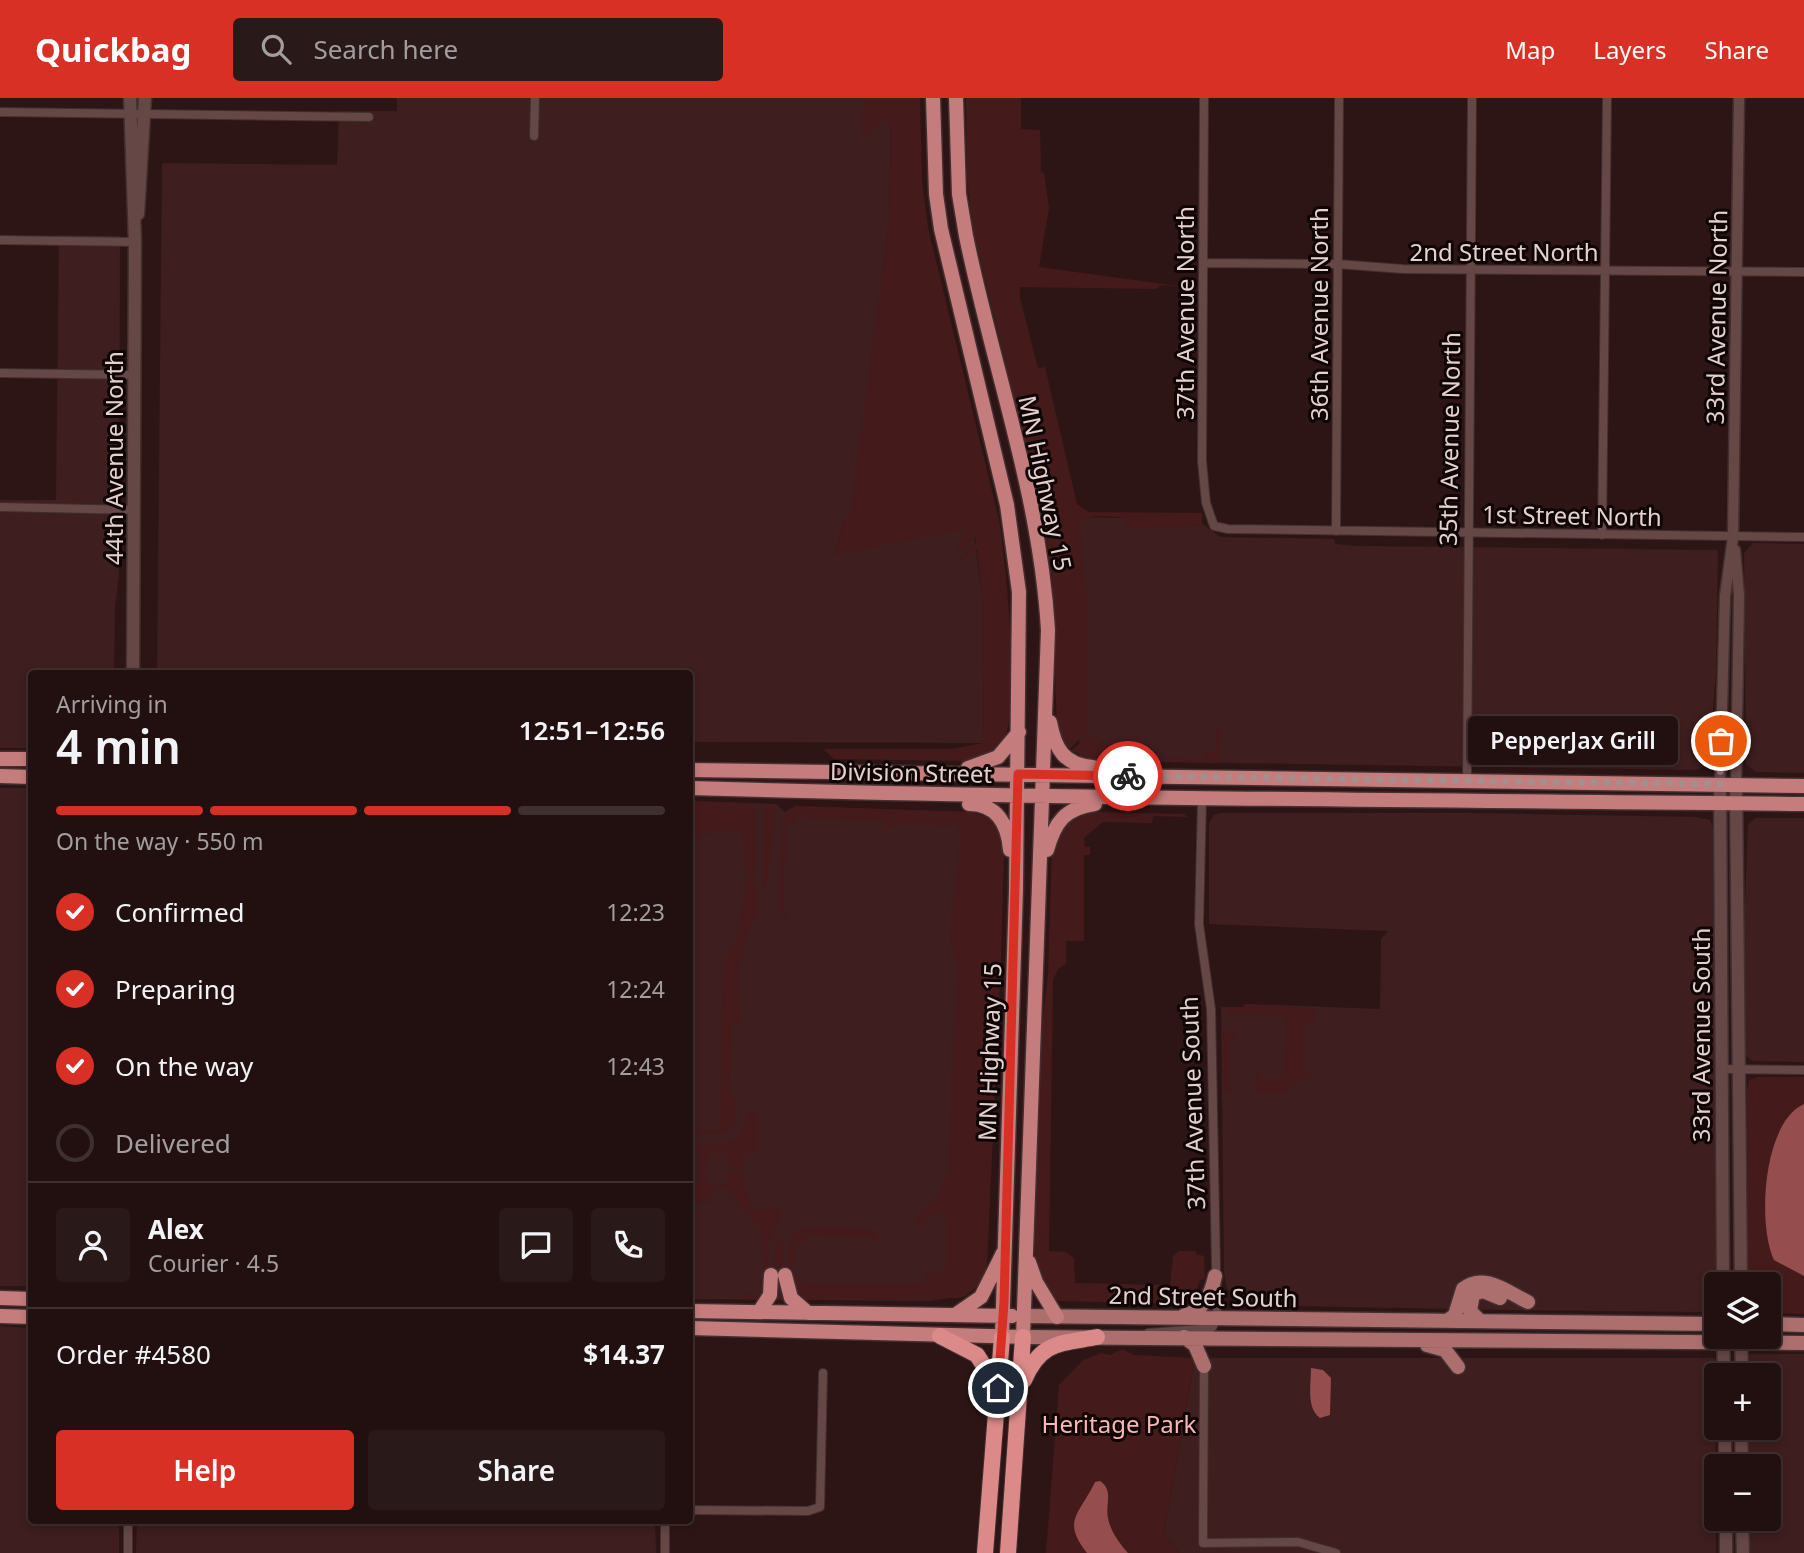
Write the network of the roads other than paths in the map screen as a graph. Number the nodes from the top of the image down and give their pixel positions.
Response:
1 (130, 98) edge
2 (145, 98) edge
3 (535, 98) edge
4 (958, 98) edge
5 (1204, 98) edge
6 (1339, 98) edge
7 (1472, 98) edge
8 (1607, 98) edge
9 (1739, 98) edge
10 (933, 99) edge
11 (0, 112) edge
12 (130, 115) junction
13 (144, 115) junction
14 (369, 117) dead end
15 (534, 136) dead end
16 (0, 240) edge
17 (135, 242) junction
18 (1203, 263) junction
19 (1337, 264) junction
20 (1471, 270) junction
21 (1605, 271) junction
22 (1738, 272) junction
23 (1804, 272) edge
24 (0, 373) edge
25 (135, 375) junction
26 (0, 507) edge
27 (135, 510) junction
28 (1214, 526) joint
29 (1336, 530) junction
30 (1467, 533) junction
31 (1602, 535) junction
32 (1733, 537) junction
33 (1804, 537) edge
34 (133, 670) edge
35 (1045, 694) junction
36 (1019, 732) junction
37 (0, 759) edge
38 (28, 759) edge
39 (693, 770) edge
40 (952, 772) junction
41 (1018, 774) junction
42 (1042, 774) junction
43 (0, 776) edge
44 (1160, 776) junction
45 (28, 777) edge
46 (1467, 781) junction
47 (1720, 784) junction
48 (1736, 785) junction
49 (1804, 786) edge
50 (693, 788) edge
51 (884, 794) junction
52 (1018, 797) junction
53 (1042, 798) junction
54 (1131, 799) junction
55 (1202, 800) junction
56 (1720, 804) junction
57 (1736, 804) junction
58 (1804, 804) edge
59 (1040, 872) junction
60 (1016, 890) junction
61 (1721, 1069) junction
62 (1738, 1070) junction
63 (1804, 1070) edge
64 (1006, 1249) junction
65 (1026, 1255) junction
66 (1723, 1272) edge
67 (1741, 1272) edge
68 (1215, 1276) junction
69 (0, 1298) edge
70 (28, 1299) edge
71 (693, 1311) edge
72 (759, 1312) junction
73 (808, 1313) junction
74 (1003, 1315) junction
75 (0, 1316) edge
76 (954, 1316) junction
77 (1023, 1316) junction
78 (28, 1317) edge
79 (1057, 1317) junction
80 (1175, 1318) junction
81 (1217, 1318) junction
82 (1447, 1321) junction
83 (1480, 1321) junction
84 (1704, 1324) edge
85 (1781, 1324) edge
86 (1804, 1325) edge
87 (693, 1328) edge
88 (940, 1336) junction
89 (1137, 1336) junction
90 (1002, 1337) junction
91 (1023, 1337) junction
92 (1097, 1337) junction
93 (1184, 1337) junction
94 (1222, 1338) junction
95 (1401, 1339) junction
96 (1704, 1339) edge
97 (1483, 1340) junction
98 (1781, 1342) edge
99 (1804, 1343) edge
100 (1204, 1366) junction
101 (823, 1373) dead end
102 (998, 1388) junction
103 (1019, 1392) junction
104 (693, 1510) edge
105 (128, 1524) edge
106 (665, 1524) edge
107 (1726, 1531) edge
108 (1742, 1531) edge
109 (128, 1553) edge
110 (666, 1553) edge
111 (985, 1553) edge
112 (1008, 1553) edge
113 (1336, 1553) edge
114 (1726, 1553) edge
115 (1743, 1553) edge

1 - 12 main road, 44th Avenue North
2 - 13 main road, 44th Avenue North
3 - 15 street
4 - 35 highway, MN Highway 15
5 - 18 street, 37th Avenue North
6 - 19 street, 36th Avenue North
7 - 20 street, 35th Avenue North
8 - 21 street
9 - 22 street, 33rd Avenue North
10 - 36 highway, MN Highway 15
11 - 12 street
12 - 13 street
12 - 17 main road, 44th Avenue North
13 - 14 street
13 - 17 main road, 44th Avenue North
16 - 17 street
17 - 25 main road, 44th Avenue North
18 - 19 street, 2nd Street North
18 - 28 street, 37th Avenue North
19 - 20 street, 2nd Street North
19 - 29 street, 36th Avenue North
20 - 21 street, 2nd Street North
20 - 30 street, 35th Avenue North
21 - 22 street, 2nd Street North
21 - 31 street
22 - 23 street, 2nd Street North
22 - 32 street, 33rd Avenue North
24 - 25 street
25 - 27 main road, 44th Avenue North
26 - 27 street
27 - 34 main road, 44th Avenue North
28 - 29 street, 1st Street North
29 - 30 street, 1st Street North
30 - 31 street, 1st Street North
30 - 46 street, 35th Avenue North
31 - 32 street, 1st Street North
32 - 33 street, 1st Street North
32 - 47 street, 33rd Avenue North
32 - 48 street, 33rd Avenue North
35 - 42 highway, MN Highway 15
35 - 44 highway
36 - 40 highway
36 - 41 highway, MN Highway 15
37 - 38 highway
39 - 40 highway, Division Street
40 - 41 highway, Division Street
41 - 42 highway, Division Street
41 - 52 highway, MN Highway 15
42 - 44 highway, Division Street
42 - 53 highway, MN Highway 15
43 - 45 highway
44 - 46 highway, Division Street
46 - 47 highway, Division Street
47 - 48 highway, Division Street
47 - 56 main road, 33rd Avenue South
48 - 49 highway, Division Street
48 - 57 main road, 33rd Avenue South
50 - 51 highway, Division Street
51 - 52 highway, Division Street
51 - 60 highway
52 - 53 highway, Division Street
52 - 60 highway, MN Highway 15
53 - 54 highway, Division Street
53 - 59 highway, MN Highway 15
54 - 55 highway, Division Street
54 - 59 highway
55 - 56 highway, Division Street
55 - 68 street, 37th Avenue South
56 - 57 highway, Division Street
56 - 61 main road, 33rd Avenue South
57 - 58 highway, Division Street
57 - 62 main road, 33rd Avenue South
59 - 65 highway, MN Highway 15
60 - 64 highway, MN Highway 15
61 - 62 street
61 - 66 main road, 33rd Avenue South
62 - 63 street
62 - 67 main road, 33rd Avenue South
64 - 74 highway, MN Highway 15
64 - 76 highway
65 - 77 highway, MN Highway 15
65 - 79 highway
68 - 80 main road
68 - 81 street, 37th Avenue South
69 - 70 highway
71 - 72 highway, 2nd Street South
72 - 73 highway, 2nd Street South
72 - 73 highway
73 - 76 highway, 2nd Street South
74 - 76 highway, 2nd Street South
74 - 77 highway, 2nd Street South
74 - 90 highway, MN Highway 15
75 - 78 highway
77 - 79 main road, 2nd Street South
77 - 91 highway, MN Highway 15
79 - 80 main road, 2nd Street South
80 - 81 main road, 2nd Street South
81 - 82 main road, 2nd Street South
81 - 89 street
82 - 83 main road, 2nd Street South
82 - 83 main road
83 - 84 main road, 2nd Street South
85 - 86 main road
87 - 88 highway
88 - 90 highway
88 - 102 highway
89 - 92 main road, 2nd Street South
89 - 93 main road, 2nd Street South
90 - 91 highway
90 - 102 highway, MN Highway 15
91 - 92 main road, 2nd Street South
91 - 103 highway, MN Highway 15
92 - 103 highway
93 - 94 main road, 2nd Street South
93 - 100 main road
94 - 95 main road, 2nd Street South
94 - 100 main road
95 - 97 main road, 2nd Street South
95 - 97 main road
96 - 97 main road, 2nd Street South
98 - 99 main road, 2nd Street South
100 - 113 street
101 - 104 street
102 - 111 highway, MN Highway 15
103 - 112 highway, MN Highway 15
105 - 109 street
106 - 110 street
107 - 114 main road
108 - 115 main road

